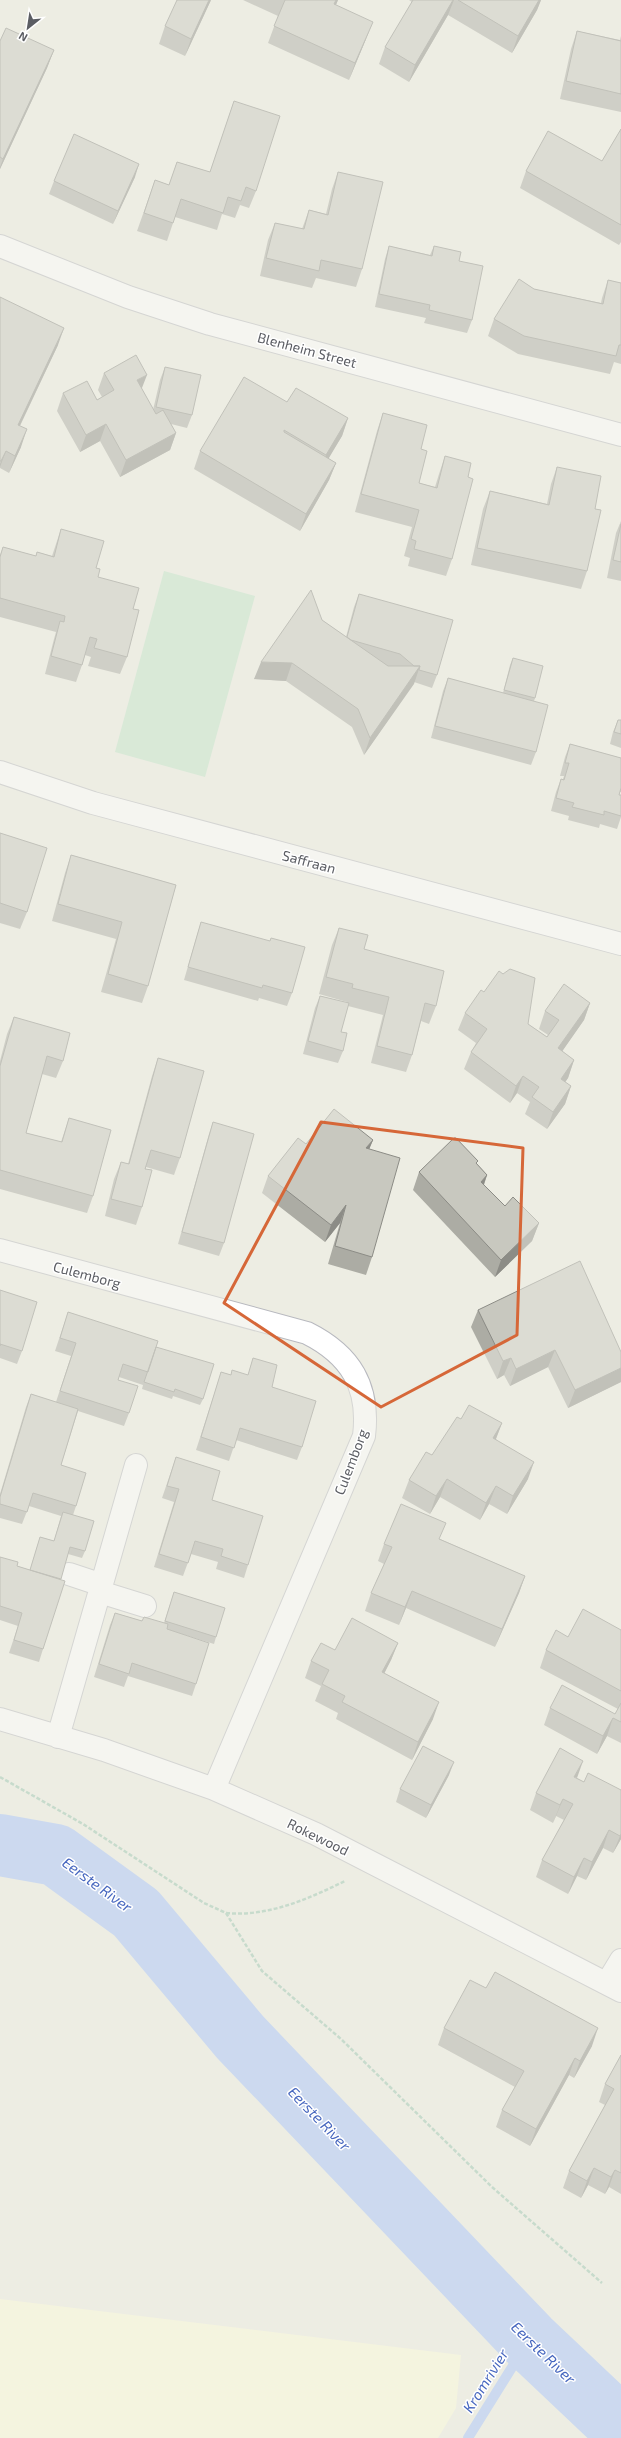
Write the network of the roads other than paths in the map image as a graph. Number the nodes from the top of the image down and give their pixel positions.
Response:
1 (0, 246) edge
2 (621, 435) edge
3 (0, 772) edge
4 (621, 944) edge
5 (0, 1250) edge
6 (136, 1465) dead end
7 (69, 1574) dead end
8 (101, 1589) junction
9 (145, 1606) dead end
10 (0, 1719) edge
11 (58, 1737) junction
12 (214, 1789) junction
13 (621, 1960) edge
14 (614, 1987) edge

1 - 2 street, Blenheim Street
3 - 4 street, Saffraan
5 - 12 street, Culemborg
6 - 8 street
7 - 8 street
8 - 9 street
8 - 11 street
10 - 11 street, Rokewood
11 - 12 street, Rokewood
12 - 14 street, Rokewood
13 - 14 street

